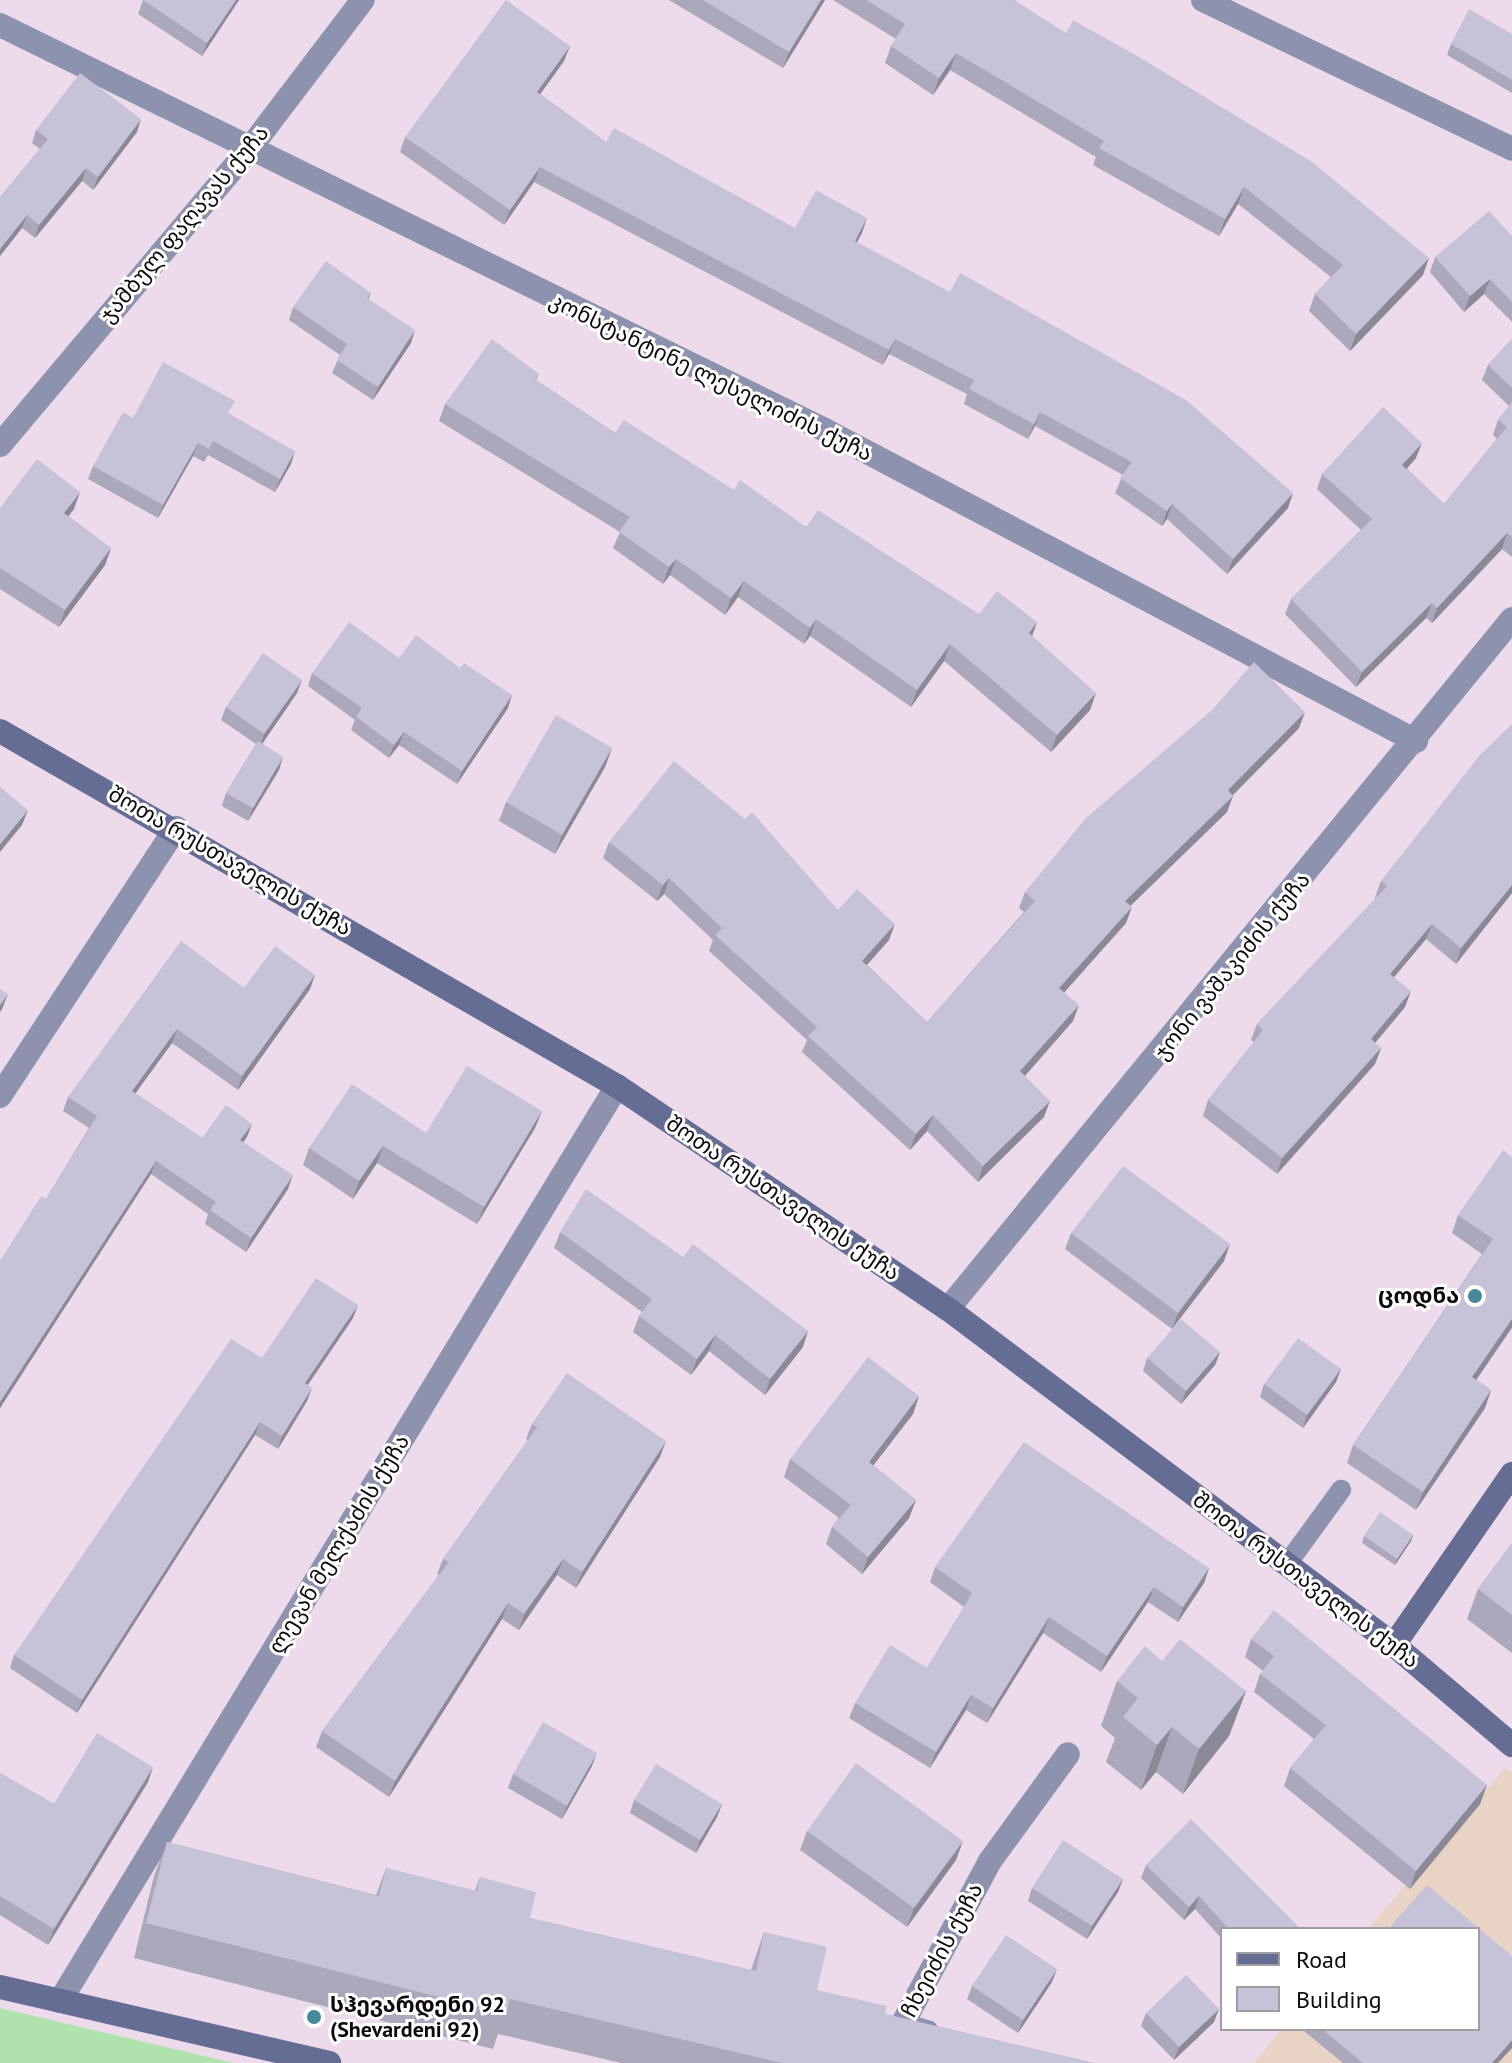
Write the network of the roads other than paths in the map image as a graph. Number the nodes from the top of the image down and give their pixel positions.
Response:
1 (363, 0) edge
2 (1203, 0) edge
3 (0, 25) edge
4 (1512, 149) edge
5 (247, 152) junction
6 (0, 445) edge
7 (1512, 619) edge
8 (0, 731) edge
9 (1416, 741) junction
10 (176, 828) junction
11 (617, 1086) junction
12 (0, 1096) edge
13 (948, 1309) junction
14 (1512, 1474) edge
15 (1341, 1490) dead end
16 (1287, 1564) junction
17 (1394, 1645) junction
18 (1512, 1745) edge
19 (1068, 1754) dead end
20 (0, 1987) edge
21 (60, 2001) junction
22 (959, 2040) edge
23 (329, 2063) edge

1 - 5 street, ჯამბულ ფაღავას ქუჩა
2 - 4 street
3 - 5 street, კონსტანტინე ლესელიძის ქუჩა
5 - 6 street, ჯამბულ ფაღავას ქუჩა
5 - 9 street, კონსტანტინე ლესელიძის ქუჩა
7 - 9 street, ჯონი ვაშაკიძის ქუჩა
8 - 10 main road, შოთა რუსთაველის ქუჩა
9 - 13 street, ჯონი ვაშაკიძის ქუჩა
10 - 11 main road, შოთა რუსთაველის ქუჩა
10 - 12 street
11 - 13 main road, შოთა რუსთაველის ქუჩა
11 - 21 street, ლევან მელქაძის ქუჩა
13 - 16 main road, შოთა რუსთაველის ქუჩა
14 - 17 main road
15 - 16 lane
16 - 17 main road, შოთა რუსთაველის ქუჩა
17 - 18 main road, შოთა რუსთაველის ქუჩა
19 - 22 street, ჩხეიძის ქუჩა
20 - 21 main road
21 - 23 main road

